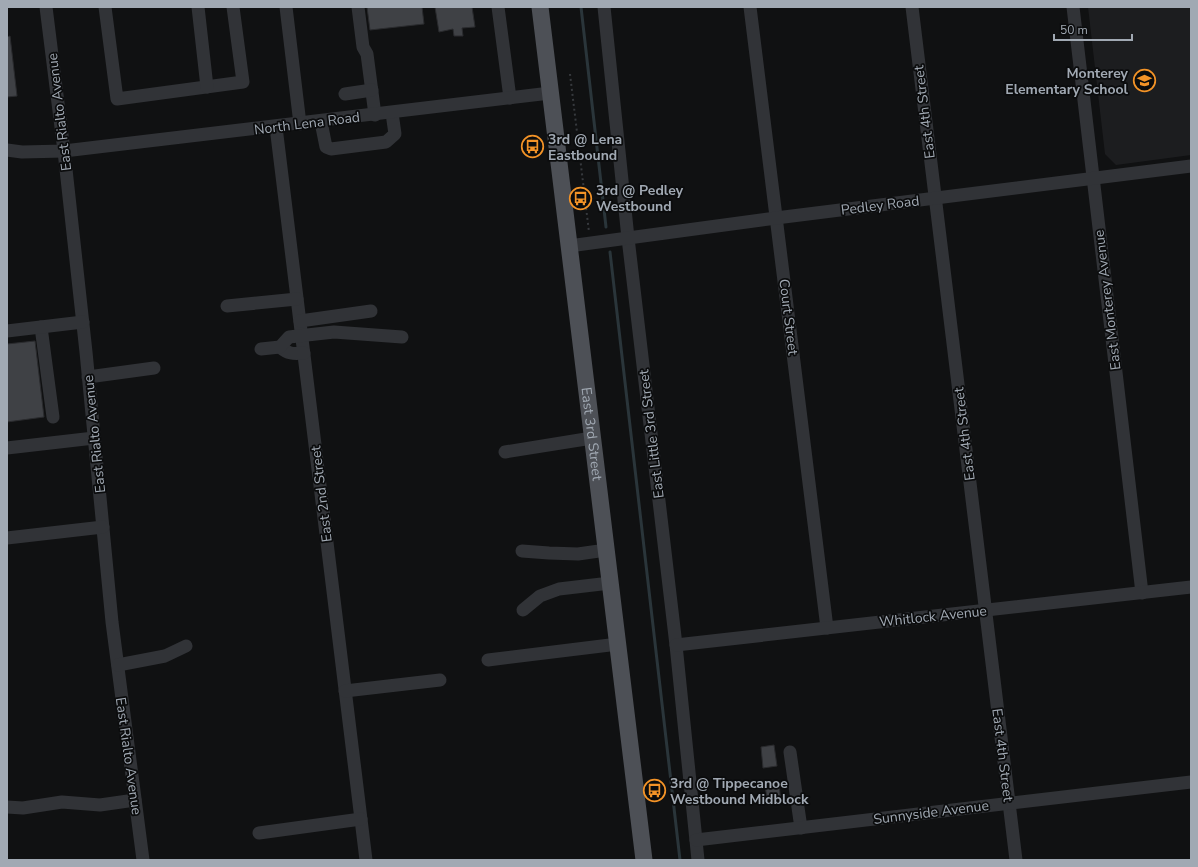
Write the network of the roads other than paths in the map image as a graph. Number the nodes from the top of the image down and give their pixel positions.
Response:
1 (46, 7) edge
2 (104, 7) edge
3 (198, 7) edge
4 (233, 7) edge
5 (286, 7) edge
6 (358, 7) edge
7 (498, 7) edge
8 (540, 7) edge
9 (604, 7) edge
10 (750, 7) edge
11 (912, 7) edge
12 (1073, 7) edge
13 (207, 87) junction
14 (372, 90) junction
15 (550, 93) junction
16 (345, 94) dead end
17 (510, 98) junction
18 (392, 113) junction
19 (375, 115) junction
20 (321, 122) junction
21 (300, 124) junction
22 (276, 127) junction
23 (7, 150) edge
24 (64, 152) junction
25 (1191, 166) edge
26 (1093, 178) junction
27 (935, 198) junction
28 (776, 218) junction
29 (628, 238) junction
30 (569, 246) junction
31 (297, 299) junction
32 (227, 306) dead end
33 (371, 311) dead end
34 (300, 321) junction
35 (83, 322) junction
36 (41, 327) junction
37 (7, 331) edge
38 (302, 335) junction
39 (402, 337) dead end
40 (280, 347) junction
41 (261, 349) dead end
42 (304, 353) junction
43 (154, 368) dead end
44 (88, 377) junction
45 (53, 417) dead end
46 (94, 438) junction
47 (592, 438) junction
48 (7, 448) edge
49 (505, 452) dead end
50 (103, 527) junction
51 (7, 538) edge
52 (606, 550) junction
53 (522, 551) dead end
54 (610, 583) junction
55 (1191, 587) edge
56 (1142, 593) junction
57 (523, 610) dead end
58 (985, 610) junction
59 (827, 628) junction
60 (618, 644) junction
61 (676, 645) junction
62 (186, 646) dead end
63 (488, 660) dead end
64 (118, 665) junction
65 (440, 680) dead end
66 (345, 691) junction
67 (790, 752) dead end
68 (1191, 782) edge
69 (135, 800) junction
70 (1009, 803) junction
71 (7, 807) edge
72 (361, 819) junction
73 (801, 828) junction
74 (259, 833) dead end
75 (696, 840) junction
76 (144, 860) edge
77 (366, 860) edge
78 (644, 860) edge
79 (698, 860) edge
80 (1016, 860) edge

1 - 24 street, East Rialto Avenue
2 - 13 street
3 - 13 street
4 - 13 street
5 - 21 street
6 - 14 street
7 - 17 street
8 - 15 main road, East 3rd Street
9 - 29 street, East Little 3rd Street
10 - 28 street, Court Street
11 - 27 street, East 4th Street
12 - 26 street, East Monterey Avenue
14 - 16 street
14 - 19 street
15 - 17 street, North Lena Road
15 - 30 main road, East 3rd Street
17 - 18 street, North Lena Road
18 - 19 street, North Lena Road
18 - 20 street
19 - 20 street, North Lena Road
20 - 21 street, North Lena Road
21 - 22 street, North Lena Road
22 - 24 street, North Lena Road
22 - 31 street, East 2nd Street
23 - 24 street, North Lena Road
24 - 35 street, East Rialto Avenue
25 - 26 street, Pedley Road
26 - 27 street, Pedley Road
26 - 56 street, East Monterey Avenue
27 - 28 street, Pedley Road
27 - 58 street, East 4th Street
28 - 29 street, Pedley Road
28 - 59 street, Court Street
29 - 30 street, Pedley Road
29 - 61 street, East Little 3rd Street
30 - 47 main road, East 3rd Street
31 - 32 street
31 - 34 street, East 2nd Street
33 - 34 street
34 - 38 street, East 2nd Street
35 - 36 street
35 - 44 street, East Rialto Avenue
36 - 37 street
36 - 45 street
38 - 39 street
38 - 40 street
38 - 42 street, East 2nd Street
40 - 41 street
40 - 42 street
42 - 66 street, East 2nd Street
43 - 44 street
44 - 46 street, East Rialto Avenue
46 - 48 street
46 - 50 street, East Rialto Avenue
47 - 49 street
47 - 52 main road, East 3rd Street
50 - 51 street
50 - 64 street, East Rialto Avenue
52 - 53 street
52 - 54 main road, East 3rd Street
54 - 57 street
54 - 60 main road, East 3rd Street
55 - 56 street, Whitlock Avenue
56 - 58 street, Whitlock Avenue
58 - 59 street, Whitlock Avenue
58 - 70 street, East 4th Street
59 - 61 street, Whitlock Avenue
60 - 63 street
60 - 78 main road, East 3rd Street
61 - 75 street, East Little 3rd Street
62 - 64 street
64 - 69 street, East Rialto Avenue
65 - 66 street
66 - 72 street, East 2nd Street
67 - 73 street
68 - 70 street, Sunnyside Avenue
69 - 71 street
69 - 76 street, East Rialto Avenue
70 - 73 street, Sunnyside Avenue
70 - 80 street, East 4th Street
72 - 74 street
72 - 77 street, East 2nd Street
73 - 75 street, Sunnyside Avenue
75 - 79 street, East Little 3rd Street

